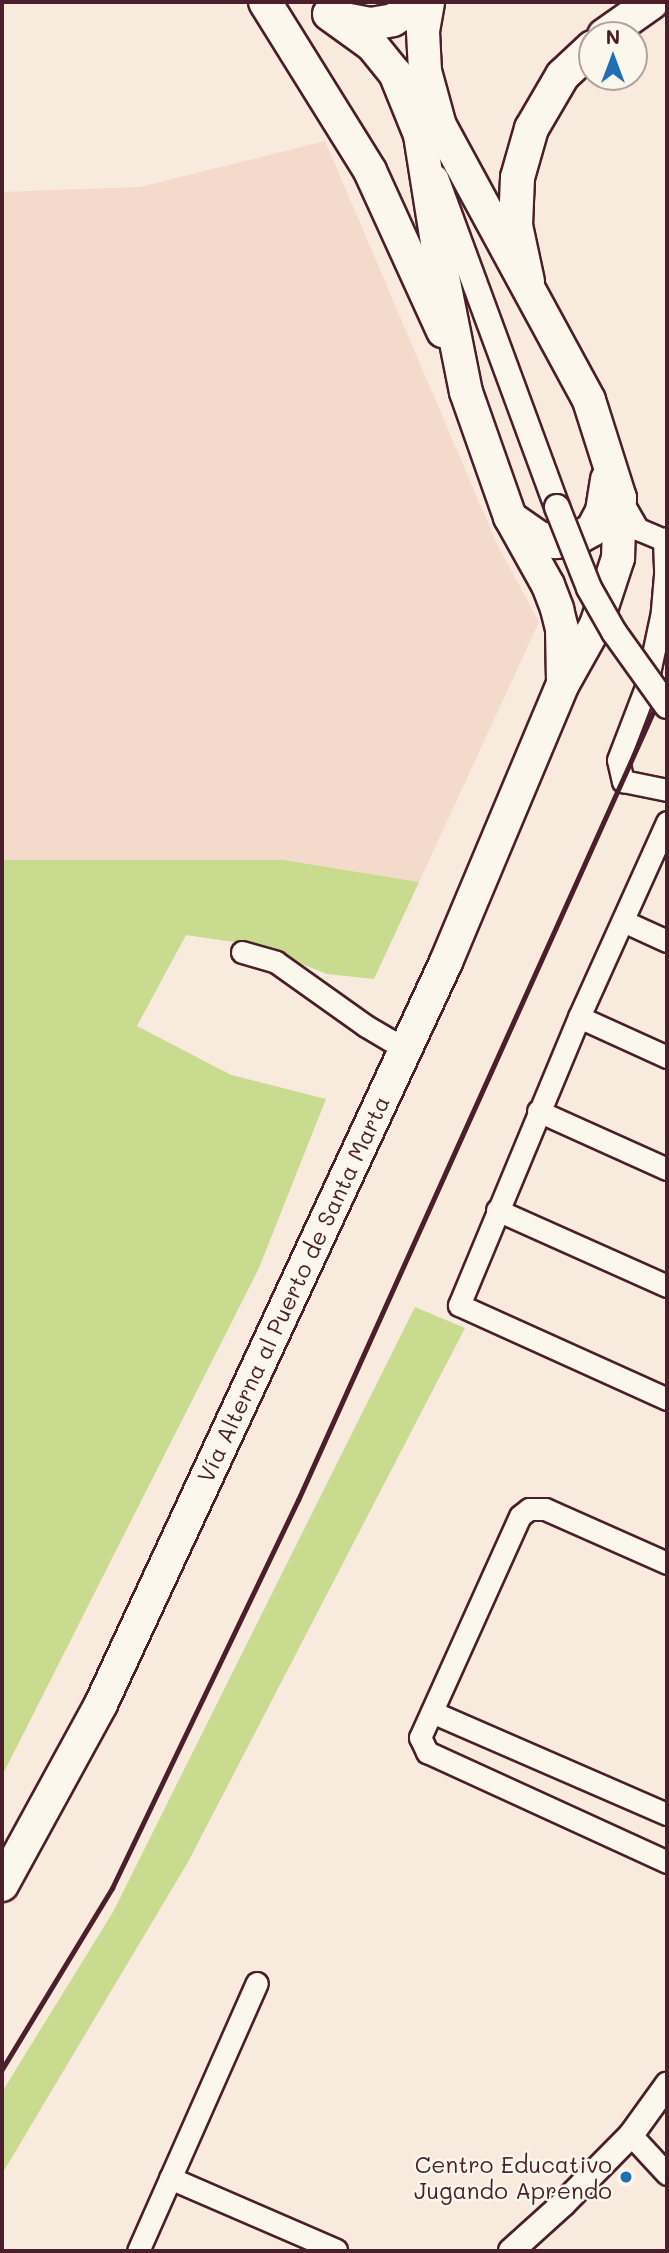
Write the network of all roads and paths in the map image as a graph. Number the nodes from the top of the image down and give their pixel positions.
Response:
1 (265, 2) edge
2 (422, 2) edge
3 (428, 2) edge
4 (651, 2) edge
5 (321, 8) edge
6 (624, 21) edge
7 (578, 60) edge
8 (430, 131) junction
9 (527, 281) junction
10 (458, 360) junction
11 (605, 443) junction
12 (620, 498) junction
13 (510, 517) junction
14 (666, 539) edge
15 (563, 684) junction
16 (667, 706) edge
17 (667, 790) edge
18 (667, 822) edge
19 (623, 920) junction
20 (667, 941) edge
21 (242, 952) dead end
22 (579, 1017) junction
23 (405, 1049) junction
24 (667, 1057) edge
25 (538, 1111) junction
26 (667, 1169) edge
27 (498, 1210) junction
28 (667, 1286) edge
29 (667, 1399) edge
30 (667, 1563) edge
31 (432, 1712) junction
32 (667, 1814) edge
33 (667, 1862) edge
34 (2, 1885) edge
35 (257, 1983) dead end
36 (667, 2085) edge
37 (631, 2135) junction
38 (667, 2174) edge
39 (170, 2178) junction
40 (336, 2250) edge
41 (138, 2251) edge
42 (511, 2251) edge

1 - 10 main road
2 - 5 main road
3 - 8 main road, Vía Alterna al Puerto de Santa Marta
4 - 6 highway
5 - 8 main road, Vía Alterna al Puerto de Santa Marta
7 - 9 highway
8 - 9 main road, Vía Alterna al Puerto de Santa Marta
8 - 10 main road, Vía Alterna al Puerto de Santa Marta
8 - 16 street, bridge
9 - 11 main road, Vía Alterna al Puerto de Santa Marta
10 - 13 main road, Vía Alterna al Puerto de Santa Marta
11 - 12 main road, Vía Alterna al Puerto de Santa Marta
11 - 13 main road
12 - 14 street
12 - 15 main road, Vía Alterna al Puerto de Santa Marta
13 - 15 main road, Vía Alterna al Puerto de Santa Marta
14 - 17 street
15 - 23 main road, Vía Alterna al Puerto de Santa Marta
18 - 19 street
19 - 20 street
19 - 22 street
21 - 23 street
22 - 24 street
22 - 25 street
23 - 34 main road, Vía Alterna al Puerto de Santa Marta
25 - 26 street
25 - 27 street
27 - 28 street
27 - 29 street
30 - 31 street
31 - 32 street
31 - 33 street
35 - 39 street
36 - 37 street
37 - 38 street
37 - 42 street
39 - 40 street
39 - 41 street

